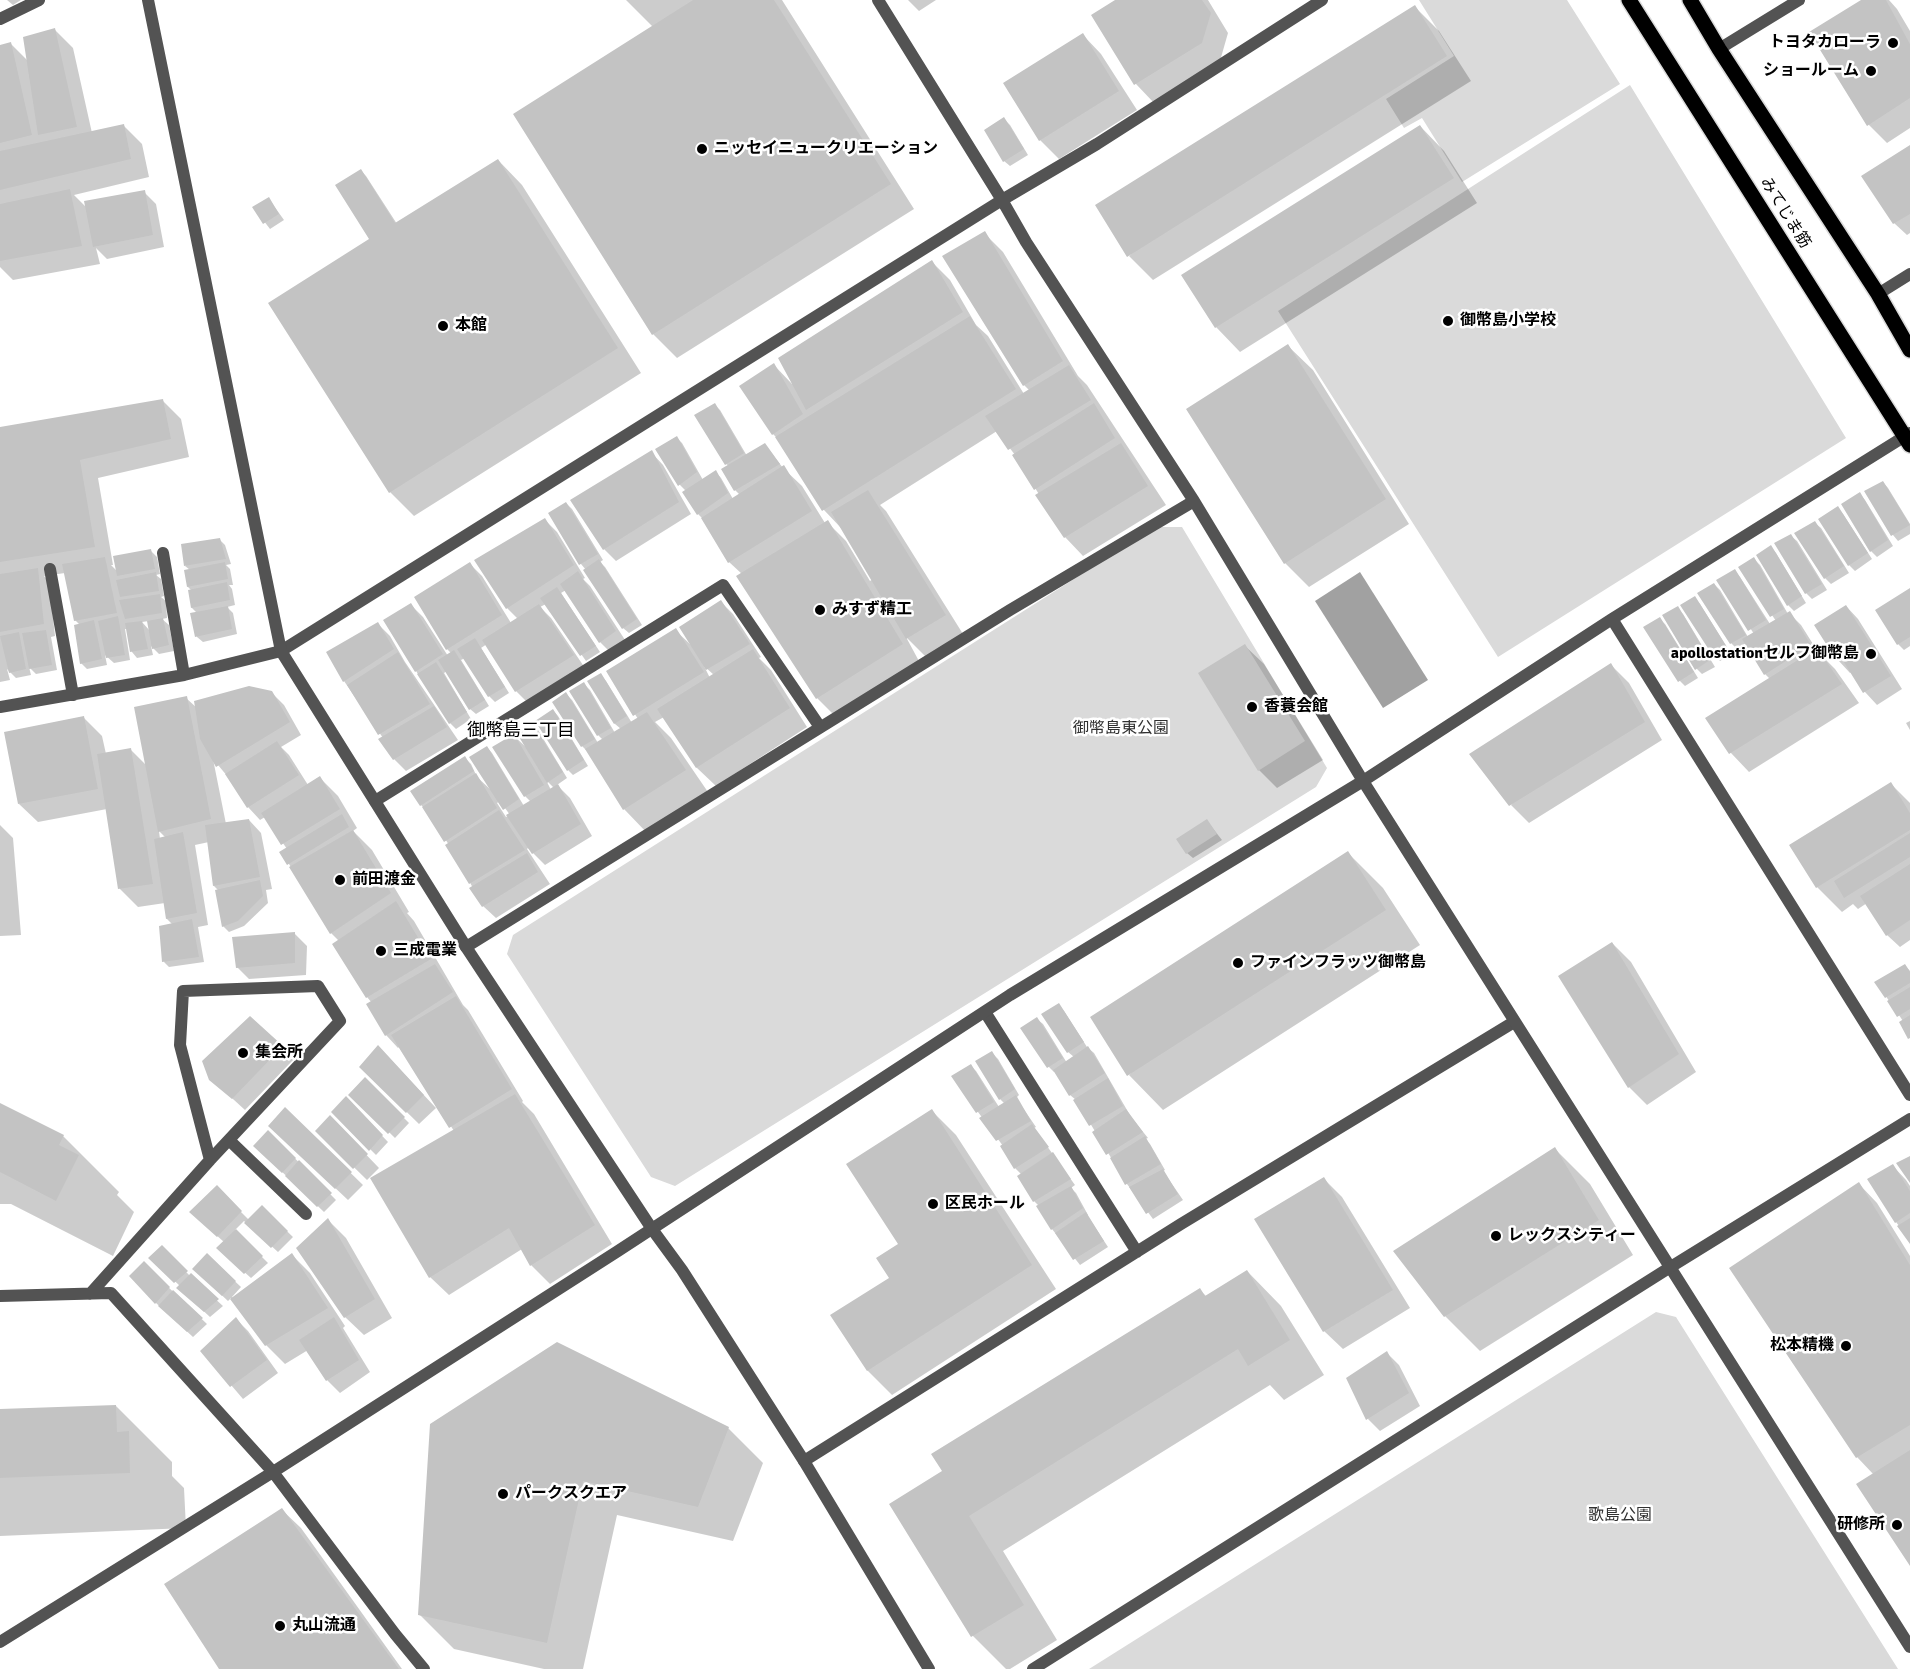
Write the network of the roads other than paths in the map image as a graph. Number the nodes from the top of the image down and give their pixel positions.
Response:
1 (39, 0) edge
2 (148, 0) edge
3 (878, 0) edge
4 (1322, 0) edge
5 (1629, 0) edge
6 (1690, 0) edge
7 (1799, 0) edge
8 (0, 19) edge
9 (1719, 49) junction
10 (1002, 200) junction
11 (1910, 274) edge
12 (1878, 294) junction
13 (1910, 350) edge
14 (1908, 438) edge
15 (1194, 501) junction
16 (163, 553) dead end
17 (50, 569) dead end
18 (1612, 619) junction
19 (281, 651) junction
20 (184, 675) junction
21 (73, 695) junction
22 (0, 707) edge
23 (820, 727) junction
24 (1363, 781) junction
25 (375, 801) junction
26 (466, 947) junction
27 (985, 1012) junction
28 (1514, 1022) junction
29 (1910, 1095) edge
30 (1910, 1119) edge
31 (229, 1140) junction
32 (210, 1160) junction
33 (306, 1214) dead end
34 (652, 1229) junction
35 (1137, 1252) junction
36 (1669, 1268) junction
37 (90, 1294) junction
38 (0, 1296) edge
39 (804, 1461) junction
40 (273, 1472) junction
41 (0, 1642) edge
42 (1910, 1647) edge
43 (424, 1669) edge
44 (928, 1669) edge
45 (1033, 1669) edge

1 - 8 street
2 - 19 street
3 - 10 street
4 - 10 street
5 - 14 main road, みてじま筋
6 - 9 main road, みてじま筋
7 - 9 street
9 - 12 main road, みてじま筋
10 - 15 street
10 - 19 street
11 - 12 street
12 - 13 main road, みてじま筋
14 - 18 street
15 - 23 street
15 - 24 street
16 - 20 street
17 - 21 street
18 - 24 street
18 - 29 street
19 - 20 street
19 - 25 street
20 - 21 street
21 - 22 street
23 - 25 street
23 - 26 street
24 - 27 street
24 - 28 street
25 - 26 street
26 - 34 street
27 - 34 street
27 - 35 street
28 - 35 street
28 - 36 street
30 - 36 street
31 - 32 street
31 - 32 street
31 - 33 street
32 - 37 street
34 - 39 street
34 - 40 street
35 - 39 street
36 - 42 street
36 - 45 street
37 - 38 street
37 - 40 street
39 - 44 street
40 - 41 street
40 - 43 street

